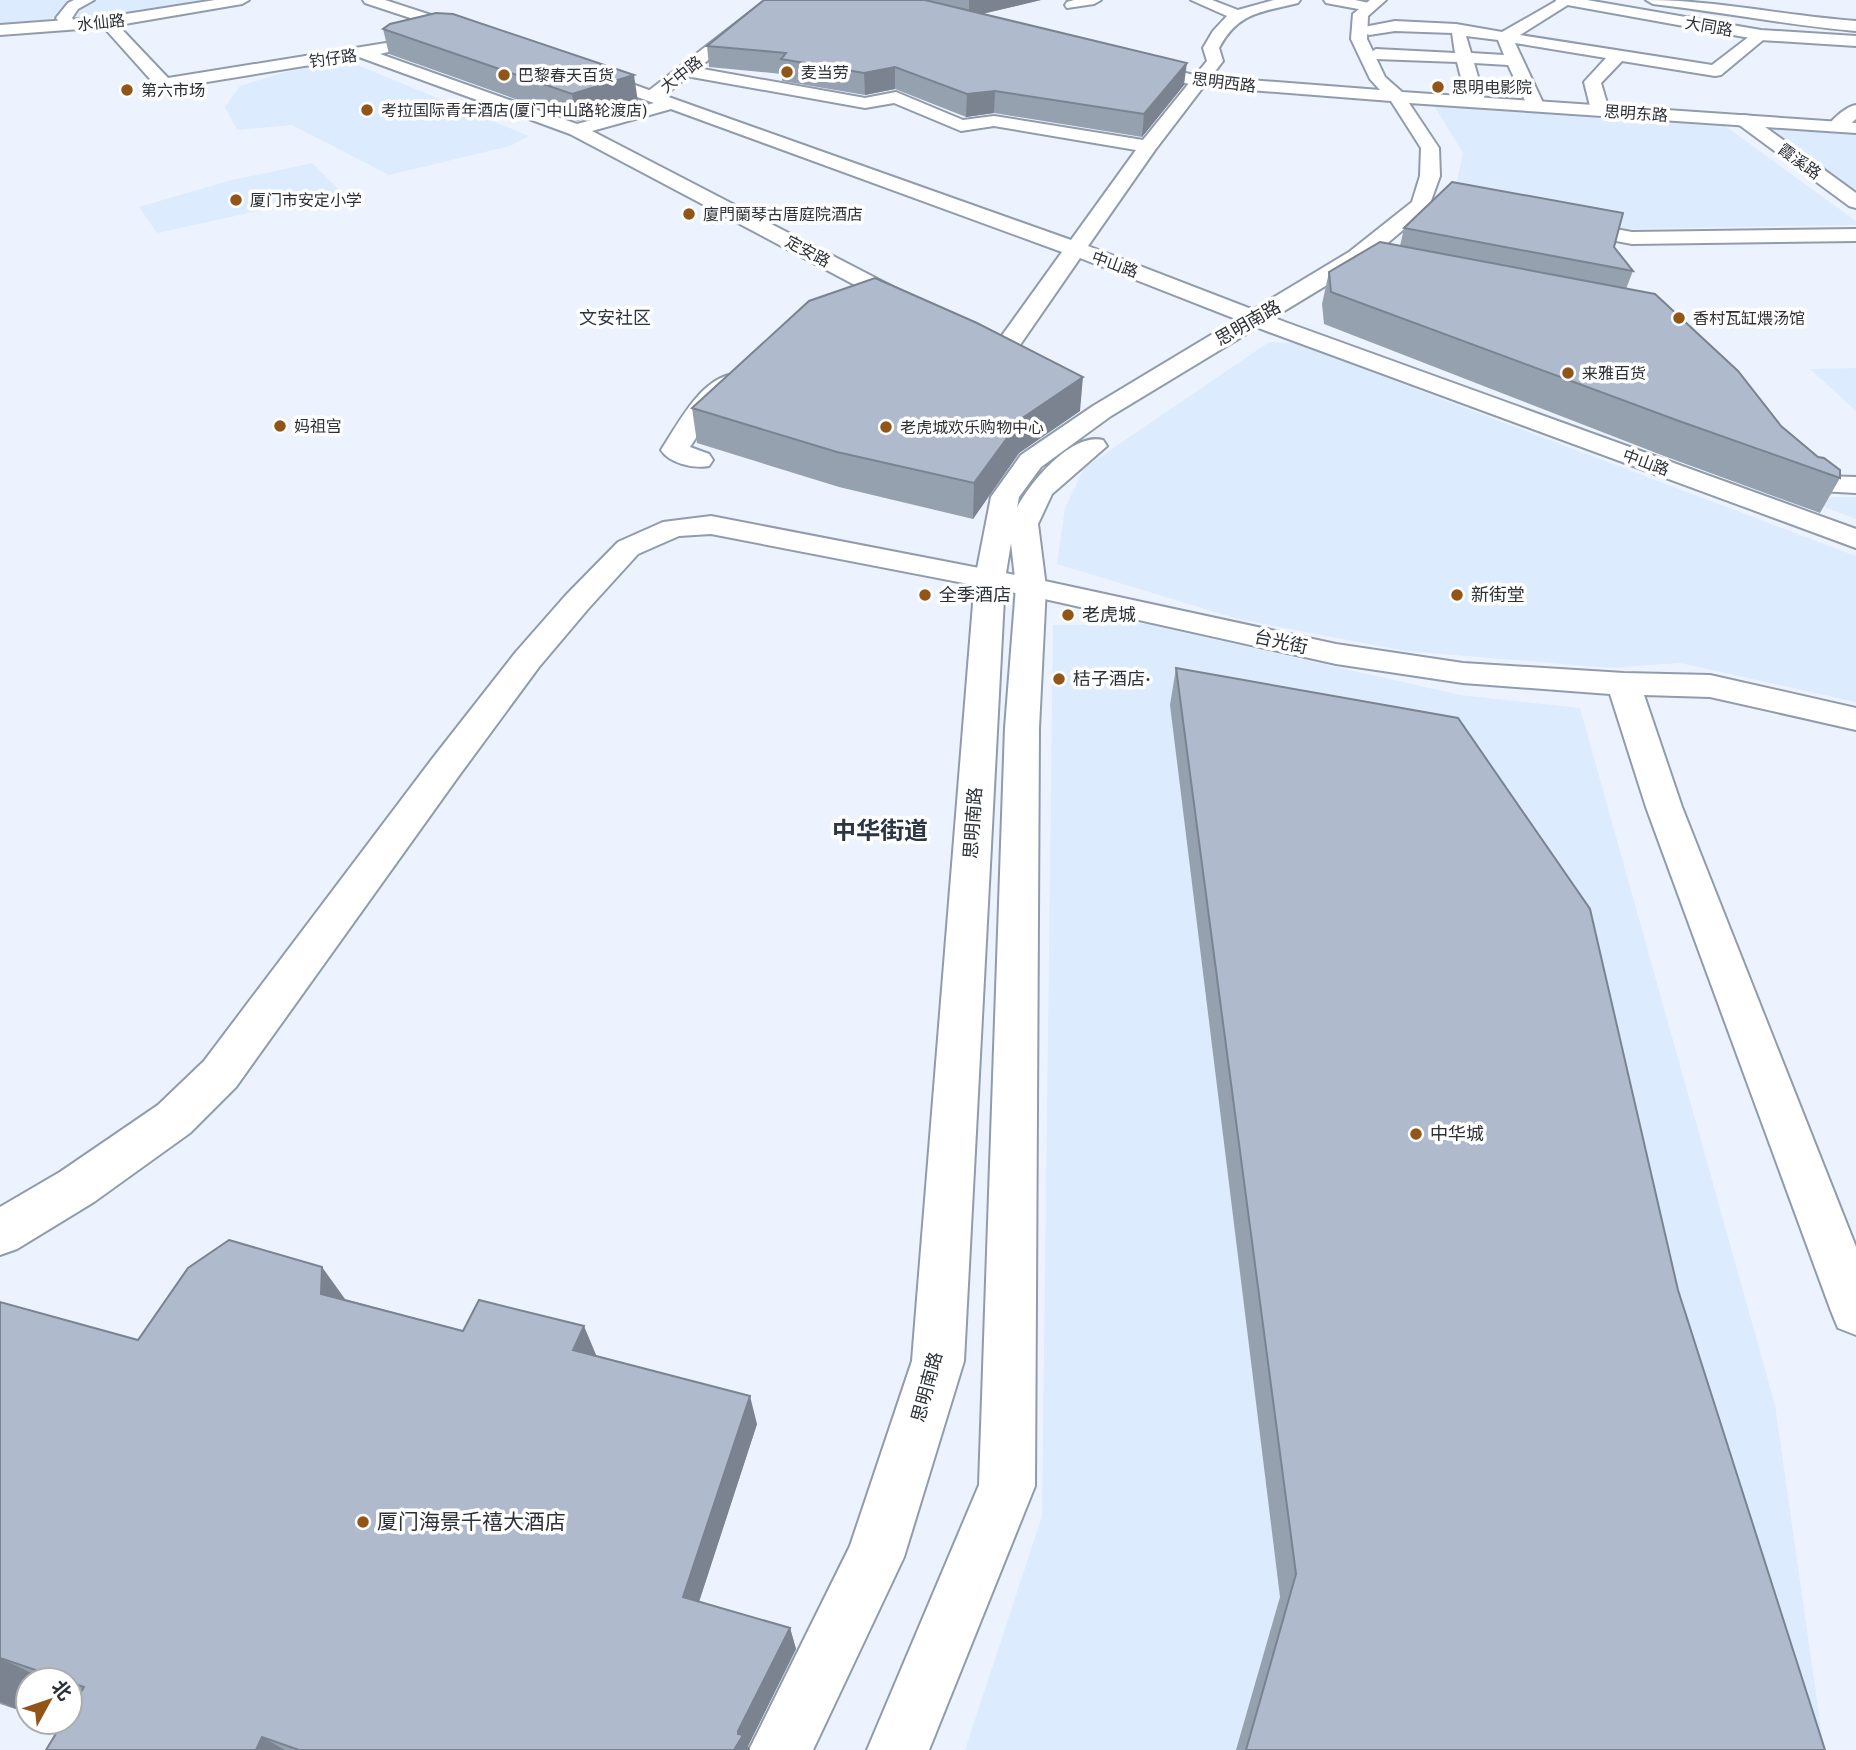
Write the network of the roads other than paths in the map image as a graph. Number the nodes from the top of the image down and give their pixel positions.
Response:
1 (88, 0) edge
2 (240, 0) edge
3 (370, 0) edge
4 (775, 0) edge
5 (1094, 0) edge
6 (1198, 0) edge
7 (1293, 0) edge
8 (1331, 0) edge
9 (1392, 0) edge
10 (1565, 0) edge
11 (1653, 0) edge
12 (1374, 3) edge
13 (1072, 5) dead end
14 (1781, 5) dead end
15 (1240, 15) junction
16 (1761, 15) junction
17 (107, 22) junction
18 (69, 25) junction
19 (1856, 26) edge
20 (459, 29) junction
21 (1456, 29) junction
22 (0, 30) edge
23 (1369, 30) junction
24 (435, 35) edge
25 (1761, 36) junction
26 (1504, 37) junction
27 (485, 38) edge
28 (1856, 41) edge
29 (399, 44) edge
30 (363, 53) junction
31 (1376, 54) junction
32 (1617, 56) junction
33 (1464, 58) junction
34 (1515, 60) junction
35 (1117, 61) edge
36 (563, 65) edge
37 (686, 71) junction
38 (1198, 81) junction
39 (1407, 96) junction
40 (663, 100) junction
41 (1476, 101) junction
42 (1535, 106) junction
43 (1600, 110) junction
44 (1856, 110) edge
45 (1744, 120) junction
46 (1847, 127) edge
47 (576, 130) junction
48 (1148, 146) junction
49 (1856, 202) edge
50 (1549, 223) edge
51 (1856, 235) edge
52 (1632, 237) junction
53 (1075, 249) junction
54 (1618, 263) edge
55 (889, 294) junction
56 (855, 306) edge
57 (1267, 322) junction
58 (745, 368) edge
59 (1775, 453) edge
60 (698, 460) dead end
61 (1811, 484) junction
62 (1856, 485) edge
63 (1778, 510) junction
64 (1856, 539) edge
65 (990, 579) junction
66 (1031, 587) junction
67 (1624, 684) junction
68 (1856, 719) edge
69 (0, 1233) edge
70 (1855, 1303) edge
71 (780, 1750) edge
72 (898, 1750) edge

1 - 18 street
2 - 17 street, 水仙路
3 - 20 street
4 - 37 street, 大中路
5 - 13 street
6 - 15 street
7 - 15 street
8 - 12 street
9 - 23 street
10 - 25 street, 大同路
10 - 26 street
11 - 16 street
12 - 39 street
14 - 16 street
15 - 38 street
16 - 19 street
17 - 18 street, 水仙路
17 - 30 street, 钓仔路
18 - 22 street, 水仙路
20 - 24 street
20 - 27 street
21 - 23 street
21 - 26 street
21 - 33 street
23 - 31 street
25 - 28 street, 大同路
25 - 32 street
26 - 32 street
26 - 34 street
29 - 30 street
30 - 47 street, 钓仔路
31 - 33 street
31 - 39 street
32 - 43 street
33 - 34 street
33 - 41 street
34 - 42 street
35 - 38 street, 思明西路
36 - 40 street, 中山路
37 - 40 street, 大中路
37 - 48 street
38 - 39 street, 思明西路
38 - 48 street
39 - 41 street, 思明东路
39 - 57 street, 思明南路
40 - 47 street
40 - 53 street, 中山路
41 - 42 street, 思明东路
42 - 43 street, 思明东路
43 - 45 street, 思明东路
44 - 46 street
45 - 46 street, 思明东路
45 - 49 street, 霞溪路
47 - 55 street, 定安路
48 - 53 street
50 - 52 street
51 - 52 street
52 - 54 street
53 - 55 street, 定安路
53 - 57 street, 中山路
55 - 56 street
57 - 63 street, 中山路
57 - 65 street, 思明南路
57 - 66 street, 思明南路
58 - 60 street
59 - 61 street
61 - 62 street
61 - 63 street
63 - 64 street, 中山路
65 - 66 street, 台光街
65 - 69 street, 台光街
65 - 71 street, 思明南路
66 - 67 street, 台光街
66 - 72 street, 思明南路
67 - 68 street, 台光街
67 - 70 street

